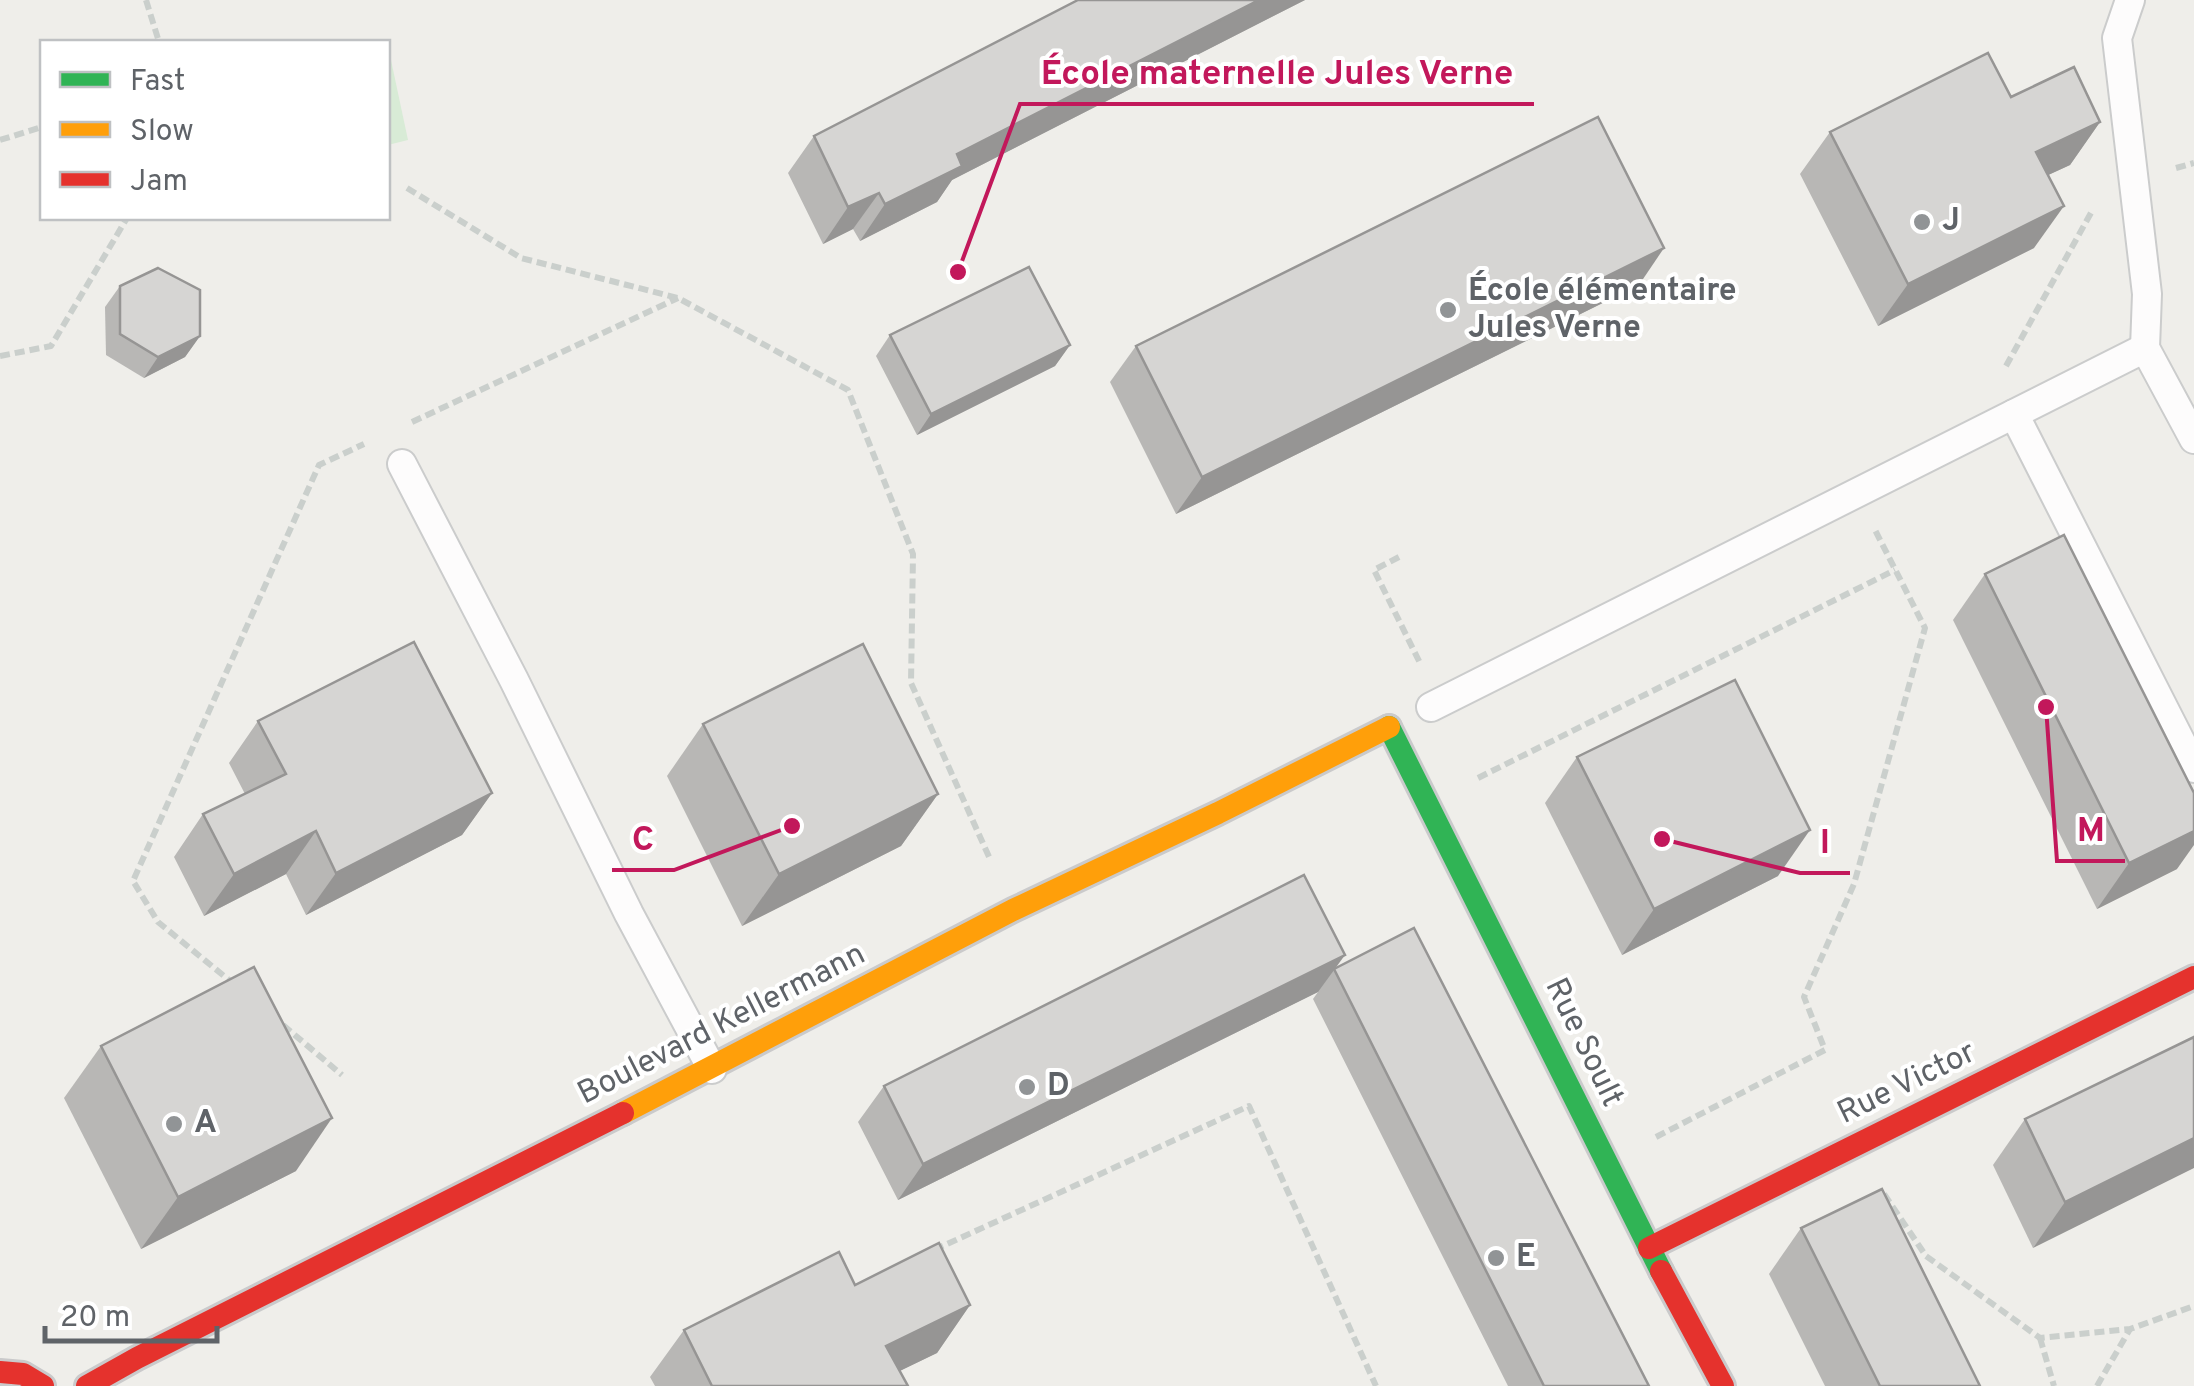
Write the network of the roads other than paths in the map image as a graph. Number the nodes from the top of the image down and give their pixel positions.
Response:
1 (2130, 0) edge
2 (2145, 348) junction
3 (2014, 414) junction
4 (2194, 439) edge
5 (402, 464) dead end
6 (1431, 707) dead end
7 (1390, 727) joint
8 (2194, 768) edge
9 (2194, 977) edge
10 (712, 1068) junction
11 (1649, 1248) junction
12 (0, 1372) edge
13 (43, 1386) edge
14 (87, 1386) edge
15 (1723, 1386) edge

1 - 2 lane
2 - 3 lane
2 - 4 lane
3 - 6 lane
3 - 8 lane
5 - 10 lane
7 - 10 street, Boulevard Kellermann
7 - 11 street, Rue Soult
9 - 11 street, Rue Victor
10 - 14 street, Boulevard Kellermann
11 - 15 street, Rue Soult
12 - 13 street

